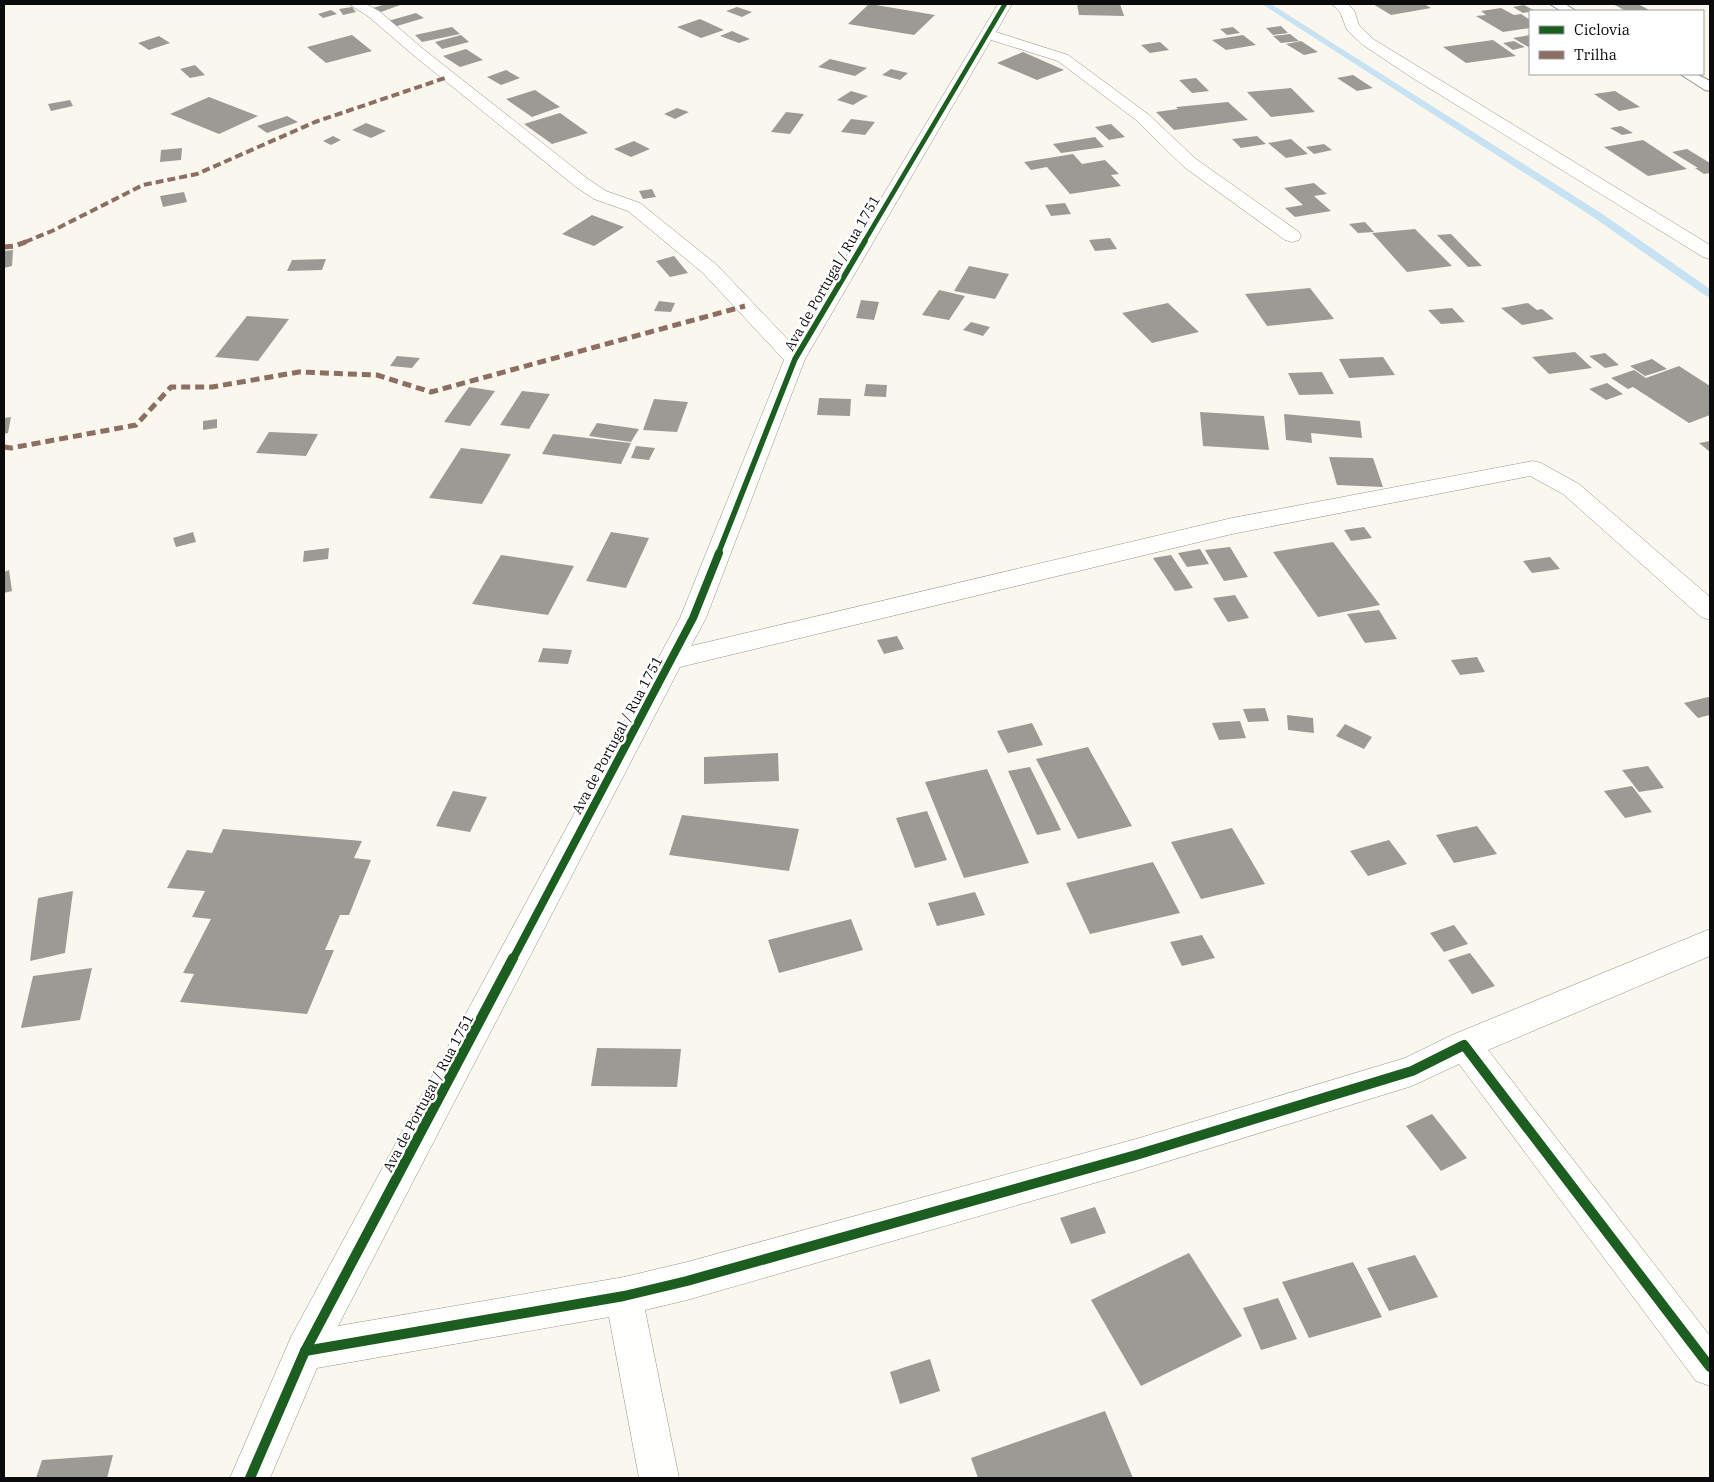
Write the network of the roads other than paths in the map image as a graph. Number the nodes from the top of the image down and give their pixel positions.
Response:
1 (356, 4) edge
2 (1004, 4) edge
3 (1340, 4) edge
4 (1556, 4) edge
5 (1568, 10) edge
6 (987, 34) junction
7 (1689, 75) edge
8 (1710, 87) edge
9 (1292, 236) dead end
10 (1710, 253) edge
11 (796, 359) junction
12 (1710, 611) edge
13 (671, 660) junction
14 (1710, 942) edge
15 (1464, 1045) junction
16 (624, 1296) junction
17 (305, 1351) junction
18 (1710, 1367) edge
19 (250, 1478) edge
20 (659, 1478) edge

1 - 11 street
2 - 6 street, Ava de Portugal / Rua 1751
3 - 10 street
4 - 5 lane
6 - 9 street
6 - 11 street, Ava de Portugal / Rua 1751
7 - 8 lane
11 - 13 street, Ava de Portugal / Rua 1751
12 - 13 street
13 - 17 street, Ava de Portugal / Rua 1751
14 - 15 street
15 - 16 street
15 - 18 street
16 - 17 street
16 - 20 street
17 - 19 street, Ava de Portugal / Rua 1751

